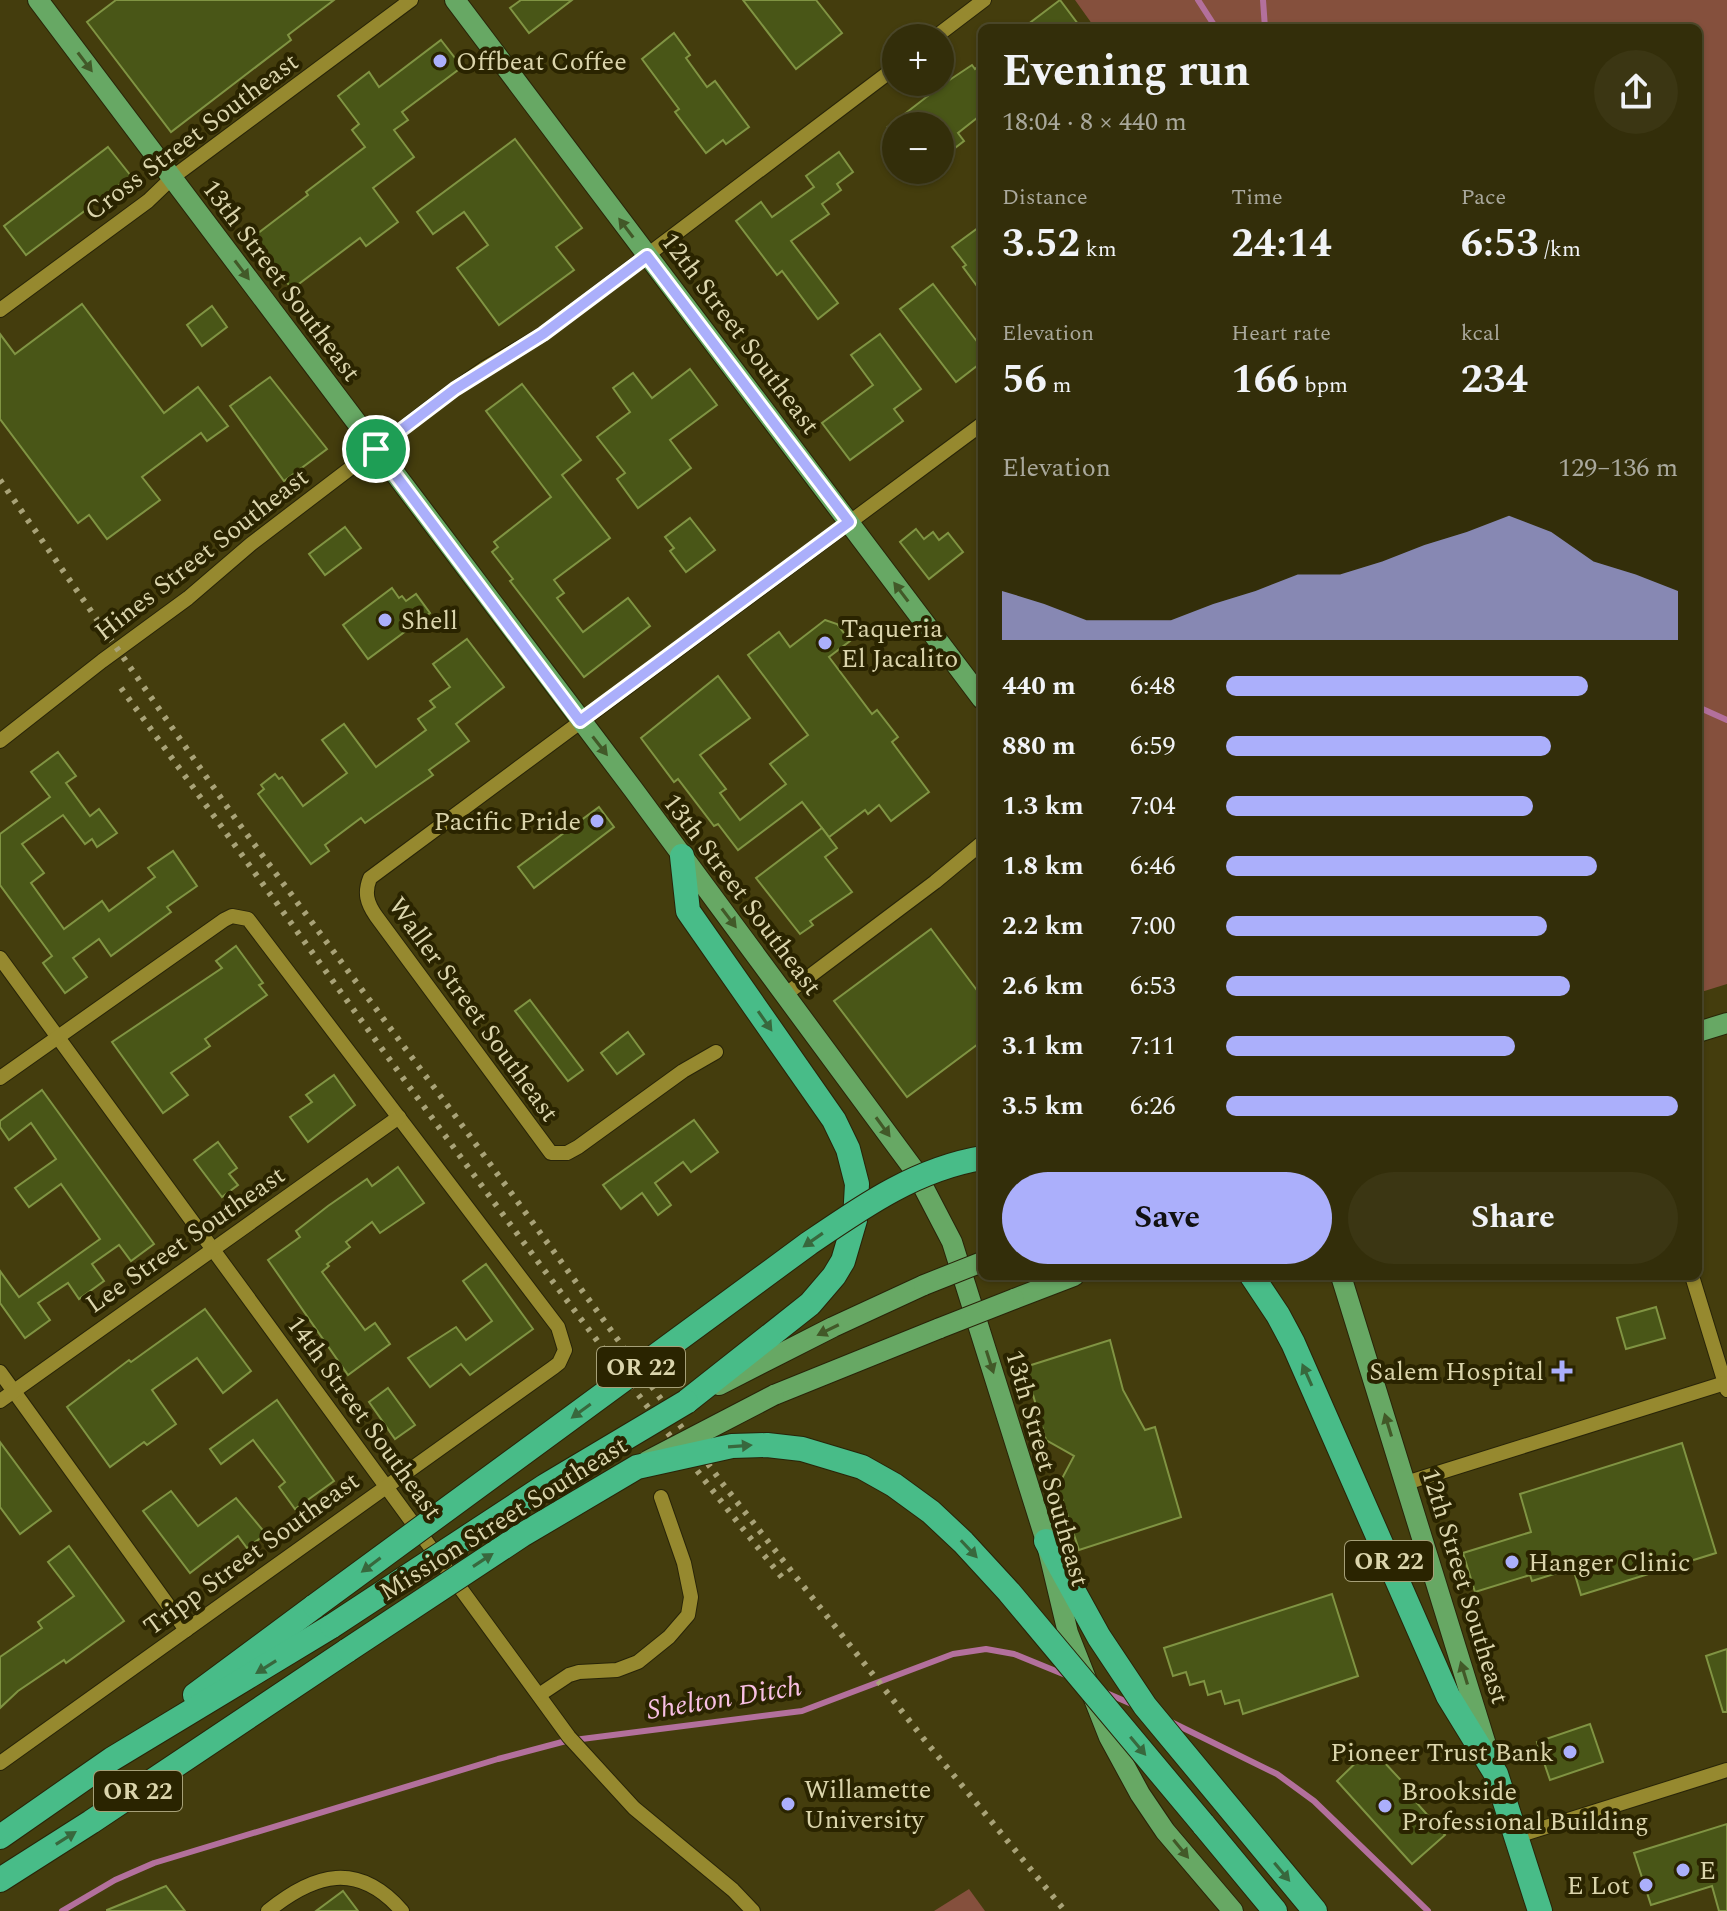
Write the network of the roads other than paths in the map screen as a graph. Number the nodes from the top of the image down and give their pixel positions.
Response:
1 (38, 0) edge
2 (411, 0) edge
3 (455, 0) edge
4 (984, 0) edge
5 (952, 24) edge
6 (882, 78) edge
7 (173, 177) junction
8 (647, 256) junction
9 (0, 310) edge
10 (978, 427) edge
11 (376, 449) junction
12 (849, 522) junction
13 (978, 694) edge
14 (580, 721) junction
15 (0, 741) edge
16 (978, 846) edge
17 (682, 856) junction
18 (0, 958) edge
19 (786, 994) junction
20 (1727, 1023) edge
21 (1702, 1031) edge
22 (58, 1038) junction
23 (716, 1052) dead end
24 (0, 1078) edge
25 (399, 1117) junction
26 (978, 1159) edge
27 (212, 1249) junction
28 (978, 1264) edge
29 (1064, 1280) edge
30 (1255, 1280) edge
31 (1342, 1280) edge
32 (1693, 1280) edge
33 (751, 1360) junction
34 (0, 1372) edge
35 (1726, 1387) edge
36 (14, 1391) junction
37 (0, 1401) edge
38 (637, 1467) junction
39 (1406, 1483) junction
40 (385, 1486) junction
41 (661, 1497) dead end
42 (1046, 1541) junction
43 (186, 1630) junction
44 (543, 1700) junction
45 (112, 1759) junction
46 (0, 1763) edge
47 (1727, 1770) edge
48 (1496, 1774) junction
49 (1517, 1836) junction
50 (0, 1837) edge
51 (0, 1880) edge
52 (268, 1911) edge
53 (402, 1911) edge
54 (753, 1911) edge
55 (1233, 1911) edge
56 (1275, 1911) edge
57 (1315, 1911) edge
58 (1540, 1911) edge

1 -> 7 main road, 13th Street Southeast
2 - 7 street, Cross Street Southeast
8 -> 3 main road, 12th Street Southeast
4 - 5 street
6 - 8 street, Hines Street Southeast
7 - 9 street, Cross Street Southeast
7 -> 11 main road, 13th Street Southeast
8 - 11 street, Hines Street Southeast
8 - 12 main road, 12th Street Southeast
10 - 12 street, Waller Street Southeast
11 - 14 main road, 13th Street Southeast
11 - 15 street, Hines Street Southeast
13 -> 12 main road, 12th Street Southeast
12 - 14 street, Waller Street Southeast
14 -> 17 main road, 13th Street Southeast
14 - 23 street, Waller Street Southeast
16 - 19 street
17 -> 19 main road, 13th Street Southeast
17 -> 33 highway, Mission Street Southeast
18 - 22 street, 14th Street Southeast
19 -> 42 main road, 13th Street Southeast
20 - 21 main road
22 - 24 street
22 - 25 street
22 - 27 street, 14th Street Southeast
25 - 27 street, Lee Street Southeast
25 - 40 street, Tripp Street Southeast
26 -> 45 highway, OR 22, bridge
27 - 36 street, Lee Street Southeast
27 - 40 street, 14th Street Southeast
28 -> 33 main road, bridge
29 - 38 main road, Mission Street Southeast, bridge
48 -> 30 highway, OR 22
39 -> 31 main road, 12th Street Southeast
32 - 35 street
33 -> 45 highway, Mission Street Southeast, bridge
34 - 36 street
35 - 39 street
36 - 37 street, Lee Street Southeast
36 - 43 street
51 -> 38 highway, Mission Street Southeast / OR 22, bridge
38 -> 56 highway, OR 22, bridge
48 -> 39 main road, 12th Street Southeast
40 - 43 street, Tripp Street Southeast
40 - 44 street, 14th Street Southeast
41 - 44 street
42 -> 55 main road, 13th Street Southeast, bridge
42 -> 57 highway
43 - 46 street, Tripp Street Southeast
44 - 54 street, 14th Street Southeast
45 - 50 highway, Mission Street Southeast / OR 22
47 - 49 street
48 - 49 highway, 12th Street Southeast / OR 22
49 - 58 highway, 12th Street Southeast / OR 22
52 - 53 street

